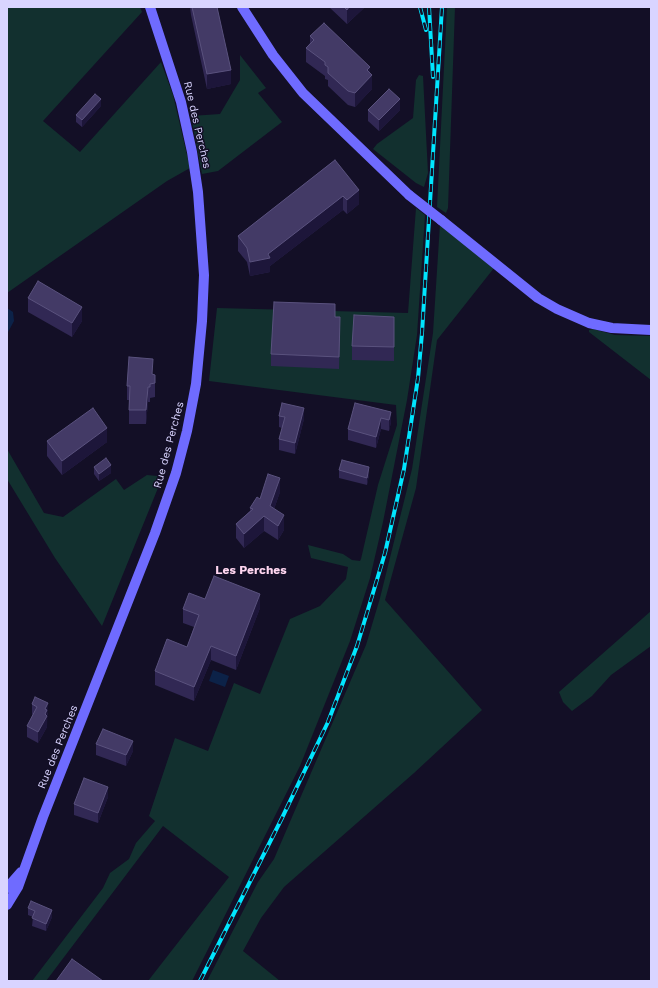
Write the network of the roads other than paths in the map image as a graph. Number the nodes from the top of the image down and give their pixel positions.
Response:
1 (242, 7) edge
2 (152, 10) edge
3 (651, 330) edge
4 (24, 869) junction
5 (7, 888) edge
6 (7, 905) edge

1 - 3 street, bridge
2 - 4 street, Rue des Perches
4 - 5 street, Rue des Perches
4 - 6 street, Rue des Perches

